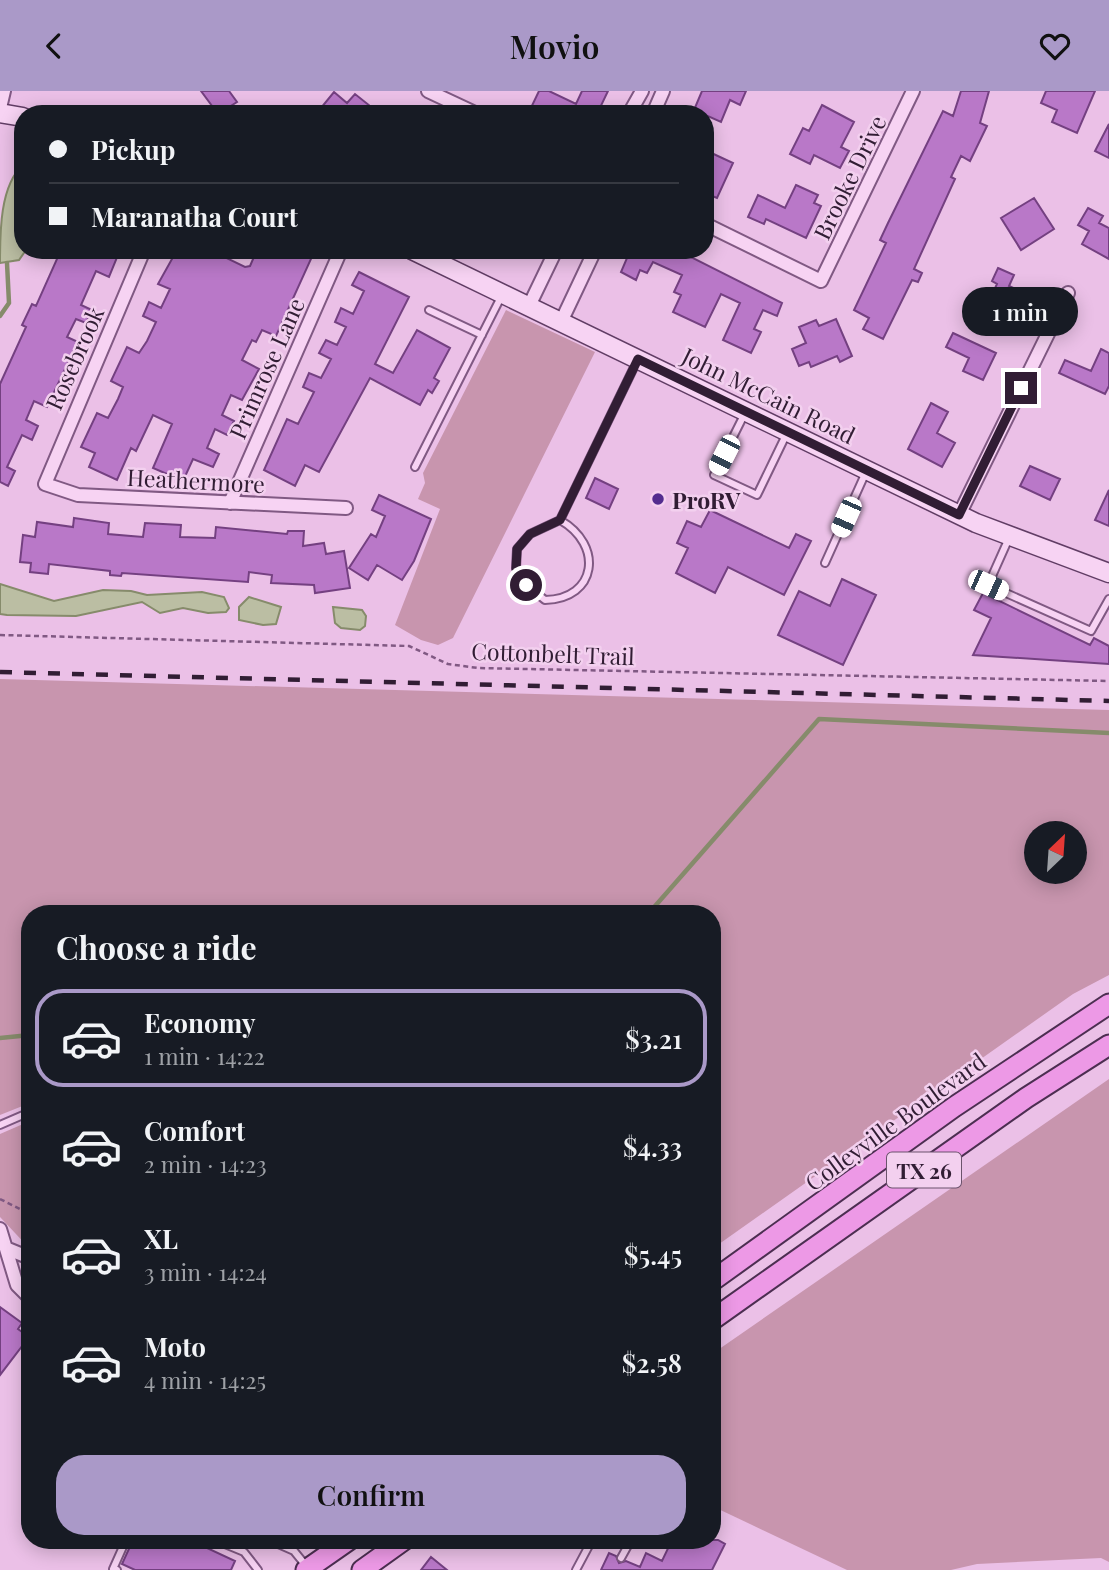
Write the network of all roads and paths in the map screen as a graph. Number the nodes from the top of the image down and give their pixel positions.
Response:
1 (4, 91) edge
2 (428, 91) edge
3 (914, 91) edge
4 (458, 105) edge
5 (0, 111) edge
6 (714, 228) edge
7 (140, 259) edge
8 (337, 259) edge
9 (431, 259) edge
10 (552, 259) edge
11 (591, 259) edge
12 (503, 293) junction
13 (1068, 293) dead end
14 (529, 306) junction
15 (429, 310) dead end
16 (561, 323) junction
17 (482, 334) junction
18 (638, 359) junction
19 (746, 411) junction
20 (788, 432) junction
21 (415, 467) dead end
22 (867, 470) junction
23 (45, 484) joint
24 (230, 503) junction
25 (346, 508) dead end
26 (959, 515) junction
27 (560, 520) junction
28 (1010, 537) junction
29 (825, 563) dead end
30 (1109, 572) edge
31 (1109, 599) edge
32 (0, 635) edge
33 (1109, 681) edge
34 (1109, 1004) edge
35 (1109, 1045) edge
36 (21, 1116) edge
37 (0, 1125) edge
38 (0, 1199) edge
39 (21, 1210) edge
40 (804, 1216) junction
41 (0, 1229) edge
42 (822, 1241) junction
43 (4, 1253) edge
44 (721, 1275) edge
45 (21, 1289) edge
46 (721, 1313) edge
47 (122, 1549) edge
48 (237, 1549) edge
49 (289, 1549) edge
50 (336, 1549) edge
51 (391, 1549) edge
52 (587, 1549) edge
53 (626, 1549) edge
54 (621, 1558) dead end
55 (307, 1569) edge
56 (117, 1570) edge
57 (258, 1570) edge
58 (362, 1570) edge
59 (576, 1570) edge

1 - 5 street
2 - 4 street
3 - 6 street, Brooke Drive
7 - 23 street, Rosebrook
8 - 24 street, Primrose Lane
9 - 12 main road, John McCain Road
10 - 14 street
11 - 16 street
12 - 14 main road, John McCain Road
12 - 17 lane
13 - 26 street
14 - 16 main road, John McCain Road
15 - 17 lane
16 - 18 main road, John McCain Road
17 - 21 lane
18 - 19 main road, John McCain Road
18 - 27 lane
19 - 20 main road, John McCain Road
19 - 20 lane
20 - 22 main road, John McCain Road
22 - 26 main road, John McCain Road
22 - 29 lane
23 - 24 street, Heathermore
24 - 25 street, Heathermore
26 - 28 main road, John McCain Road
27 - 27 lane
28 - 30 main road, John McCain Road
28 - 31 lane
32 - 33 path, Cottonbelt Trail
34 - 40 main road, Colleyville Boulevard / TX 26
35 - 42 main road, TX 26
36 - 37 lane
38 - 39 path
40 - 42 main road
40 - 44 main road, Colleyville Boulevard / TX 26
41 - 43 street
42 - 46 main road, TX 26
43 - 45 street
47 - 56 lane
48 - 57 lane
49 - 55 lane
50 - 55 main road
51 - 58 main road
52 - 59 lane
53 - 54 lane

